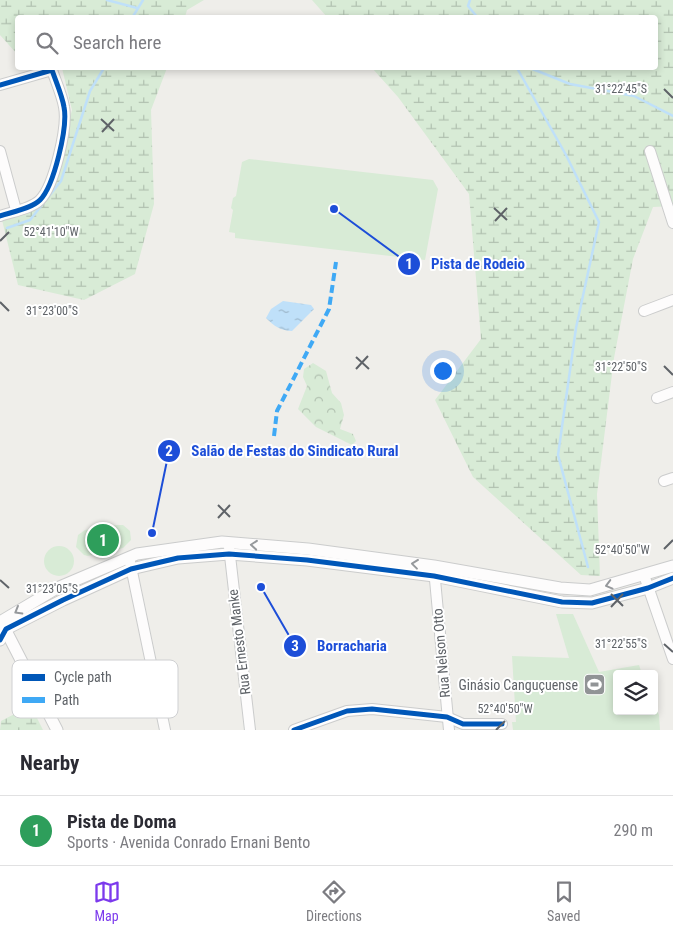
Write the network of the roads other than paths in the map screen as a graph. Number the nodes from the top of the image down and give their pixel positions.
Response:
1 (0, 85) edge
2 (0, 151) edge
3 (650, 151) dead end
4 (16, 210) junction
5 (0, 216) edge
6 (673, 223) edge
7 (673, 300) edge
8 (644, 311) dead end
9 (673, 392) edge
10 (657, 398) dead end
11 (229, 548) junction
12 (130, 563) junction
13 (673, 566) edge
14 (434, 571) junction
15 (644, 575) junction
16 (673, 578) edge
17 (57, 588) junction
18 (648, 588) junction
19 (63, 600) junction
20 (2, 624) edge
21 (0, 640) edge
22 (673, 659) edge
23 (21, 660) edge
24 (150, 660) edge
25 (447, 717) junction
26 (51, 718) edge
27 (502, 724) dead end
28 (57, 730) edge
29 (250, 730) edge
30 (294, 730) edge
31 (449, 730) edge

1 - 4 street
2 - 4 street
3 - 6 street
4 - 5 street
7 - 8 street
9 - 10 street
11 - 12 street
11 - 14 street
11 - 29 street, Rua Ernesto Manke
12 - 17 street
12 - 19 street
12 - 24 street
13 - 15 street
15 -> 14 street
14 - 18 street
14 - 25 street, Rua Nelson Otto
15 - 18 street
16 - 18 street
17 - 19 street
17 -> 20 street
18 - 22 street
19 - 20 street
20 - 21 street
20 - 23 street
25 - 27 street
25 - 30 street
25 - 31 street, Rua Nelson Otto
26 - 28 street

